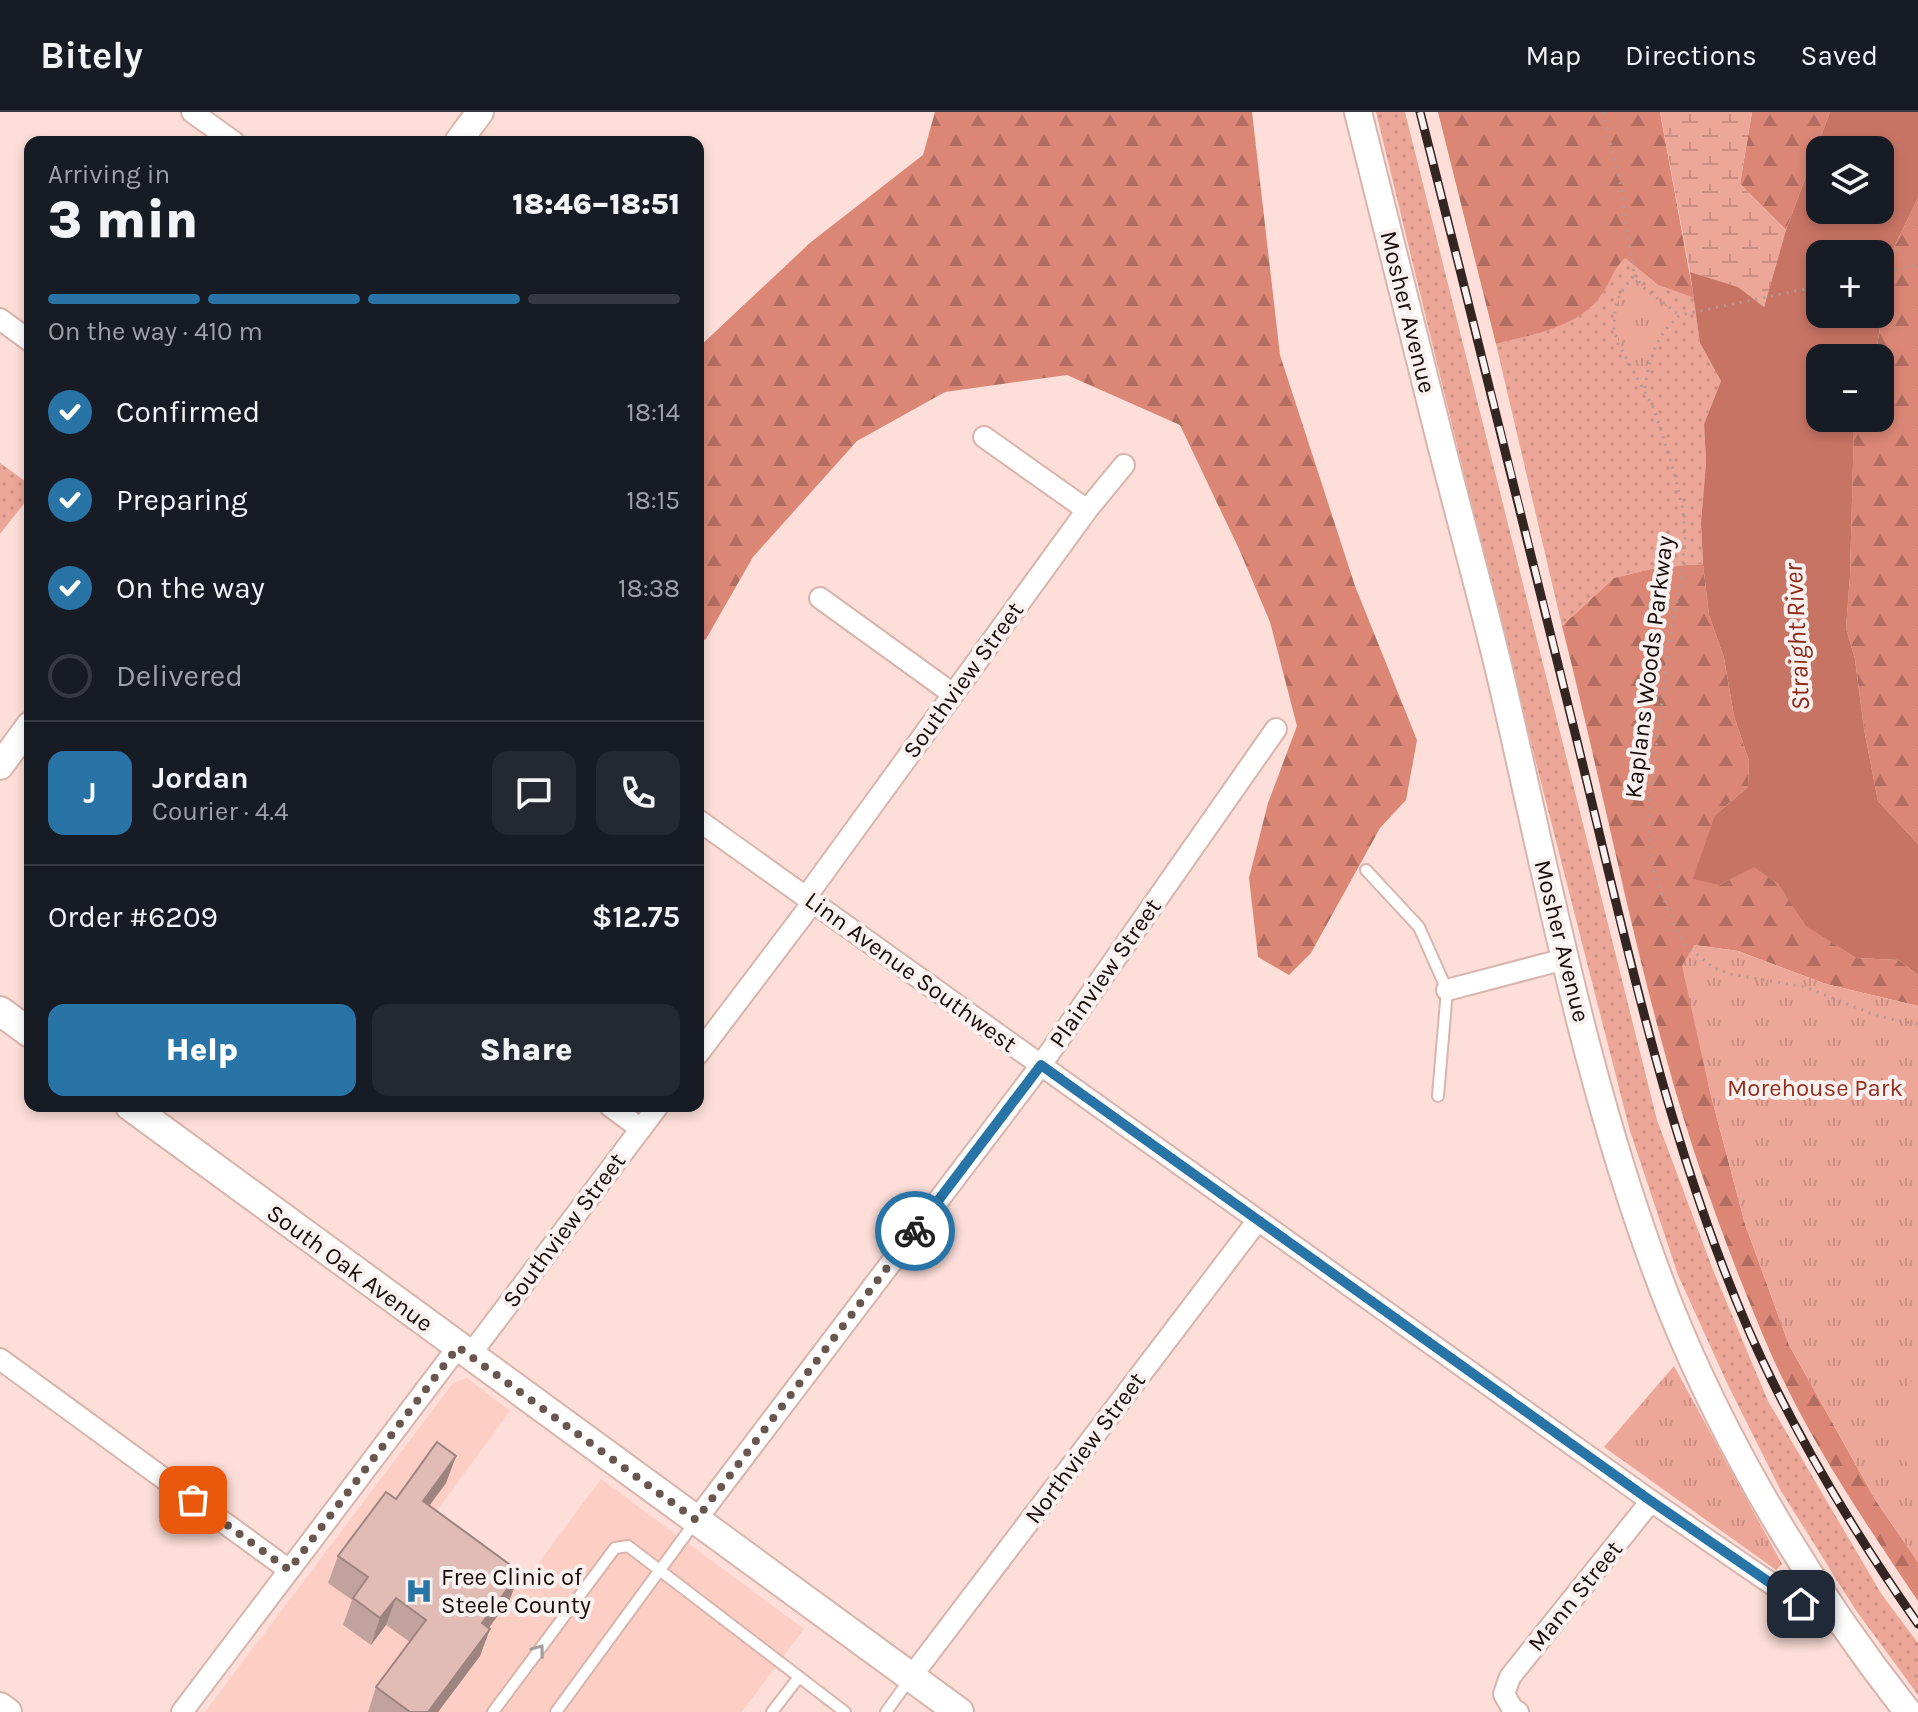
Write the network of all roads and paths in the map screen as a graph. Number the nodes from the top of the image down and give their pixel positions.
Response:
1 (192, 112) edge
2 (480, 112) edge
3 (1358, 112) edge
4 (1603, 112) edge
5 (226, 136) edge
6 (462, 136) edge
7 (1918, 265) edge
8 (1894, 270) edge
9 (1634, 275) junction
10 (1806, 289) edge
11 (1680, 315) junction
12 (0, 319) edge
13 (24, 337) edge
14 (1645, 388) junction
15 (984, 437) dead end
16 (1124, 465) dead end
17 (1087, 510) junction
18 (820, 598) dead end
19 (953, 694) junction
20 (1276, 729) dead end
21 (24, 733) edge
22 (0, 766) edge
23 (704, 824) edge
24 (1366, 870) dead end
25 (809, 899) junction
26 (1565, 959) junction
27 (1447, 990) junction
28 (0, 1011) edge
29 (1918, 1024) edge
30 (24, 1029) edge
31 (704, 1046) edge
32 (1041, 1065) junction
33 (1438, 1096) dead end
34 (138, 1112) edge
35 (618, 1112) edge
36 (654, 1112) edge
37 (641, 1129) junction
38 (1258, 1220) junction
39 (464, 1351) junction
40 (0, 1359) edge
41 (1651, 1501) junction
42 (696, 1520) junction
43 (659, 1569) junction
44 (289, 1570) junction
45 (1833, 1613) junction
46 (799, 1677) junction
47 (911, 1677) junction
48 (0, 1706) edge
49 (840, 1711) edge
50 (8, 1712) edge
51 (182, 1712) edge
52 (493, 1712) edge
53 (556, 1712) edge
54 (772, 1712) edge
55 (886, 1712) edge
56 (959, 1712) edge
57 (1518, 1712) edge
58 (1908, 1712) edge

1 - 5 street
2 - 6 street
3 - 26 street, Mosher Avenue
4 - 9 path
7 - 8 path
9 - 11 path
9 - 14 path, Kaplans Woods Parkway
10 - 11 path
11 - 14 path
12 - 13 street
14 - 29 path, Kaplans Woods Parkway
15 - 17 street
16 - 17 street, Southview Street
17 - 19 street, Southview Street
18 - 19 street
19 - 25 street, Southview Street
20 - 32 street, Plainview Street
21 - 22 street
23 - 25 street, Linn Avenue Southwest
24 - 27 lane
25 - 31 street, Southview Street
25 - 32 street, Linn Avenue Southwest
26 - 27 street
26 - 45 street, Mosher Avenue
27 - 33 lane
28 - 30 main road
32 - 38 street, Linn Avenue Southwest
32 - 42 street, Plainview Street
34 - 39 main road, South Oak Avenue
35 - 37 street
36 - 37 street, Southview Street
37 - 39 street, Southview Street
38 - 41 street, Linn Avenue Southwest
38 - 47 street, Northview Street
39 - 42 main road, South Oak Avenue
39 - 44 street, Southview Street
40 - 44 street
41 - 45 street, Linn Avenue Southwest
41 - 57 street, Mann Street
42 - 43 lane
42 - 47 main road, South Oak Avenue
43 - 46 lane
52 -> 43 lane
43 - 53 lane
44 - 51 street, Southview Street
45 - 58 street, Mosher Avenue
46 - 49 lane
46 - 54 lane
47 - 55 lane
47 - 56 main road, South Oak Avenue
48 - 50 street

